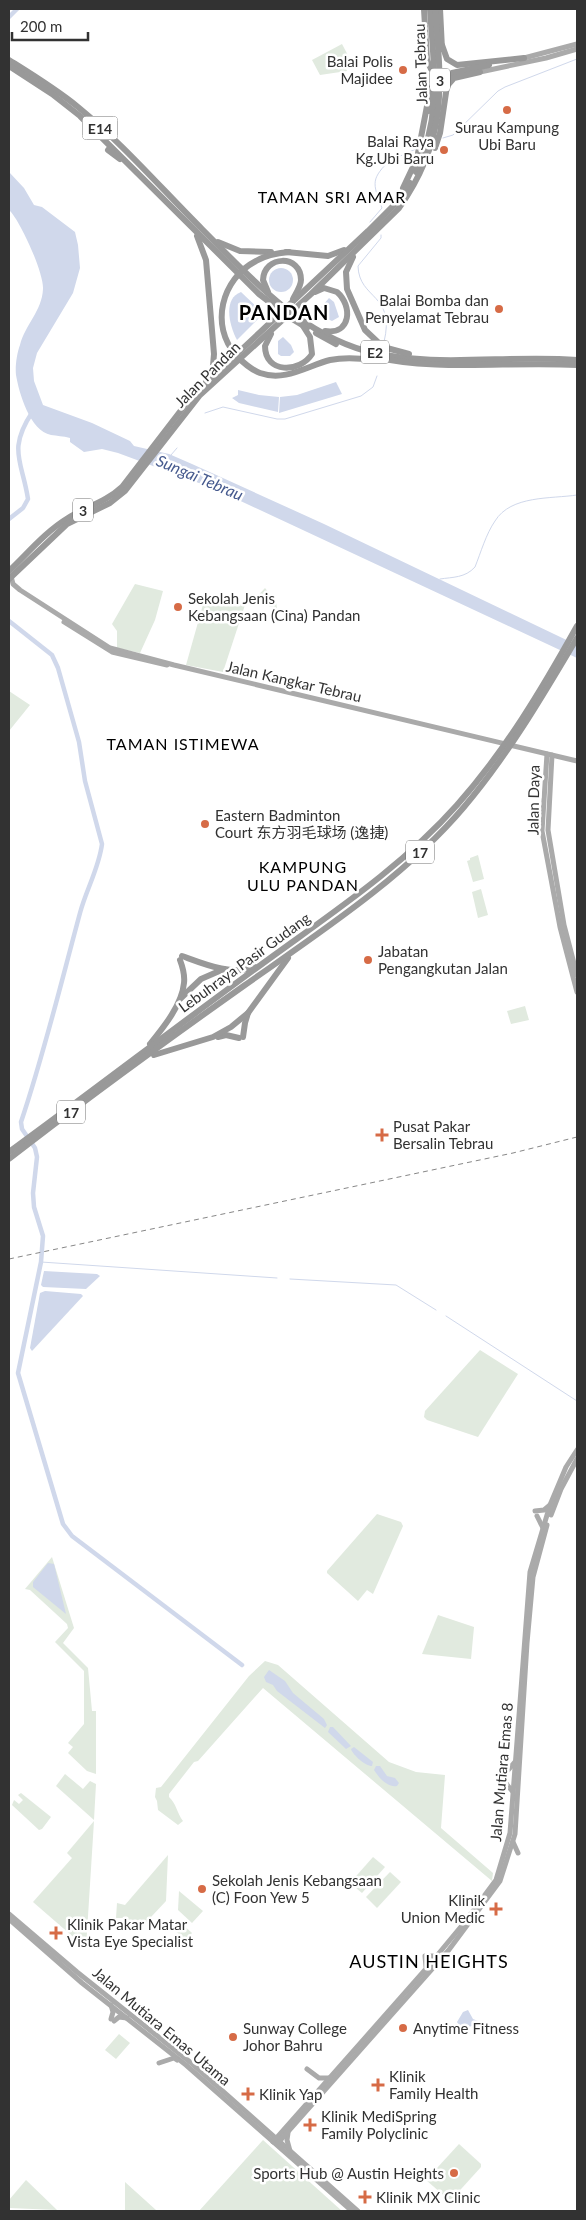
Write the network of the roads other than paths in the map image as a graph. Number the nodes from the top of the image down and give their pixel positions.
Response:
1 (424, 9) edge
2 (430, 9) edge
3 (435, 9) edge
4 (440, 9) edge
5 (442, 44) junction
6 (577, 44) edge
7 (577, 49) edge
8 (427, 52) junction
9 (524, 58) junction
10 (9, 60) edge
11 (9, 66) edge
12 (480, 72) junction
13 (447, 74) dead end
14 (429, 83) dead end
15 (444, 100) junction
16 (428, 149) junction
17 (108, 150) dead end
18 (418, 157) junction
19 (137, 172) junction
20 (397, 206) junction
21 (192, 228) junction
22 (208, 236) junction
23 (362, 244) junction
24 (348, 248) junction
25 (289, 252) junction
26 (230, 262) junction
27 (311, 294) junction
28 (275, 300) junction
29 (291, 303) junction
30 (303, 324) junction
31 (274, 329) junction
32 (316, 329) junction
33 (437, 360) junction
34 (577, 360) edge
35 (404, 362) junction
36 (577, 365) edge
37 (192, 396) junction
38 (157, 445) junction
39 (10, 575) edge
40 (9, 587) edge
41 (20, 590) junction
42 (576, 632) edge
43 (535, 752) junction
44 (502, 754) junction
45 (549, 755) junction
46 (561, 758) junction
47 (577, 761) edge
48 (548, 763) junction
49 (545, 808) junction
50 (296, 949) junction
51 (263, 964) junction
52 (225, 969) junction
53 (577, 975) edge
54 (577, 992) edge
55 (177, 1003) junction
56 (248, 1013) junction
57 (213, 1038) junction
58 (145, 1054) junction
59 (24, 1144) junction
60 (9, 1152) edge
61 (9, 1159) edge
62 (577, 1450) edge
63 (577, 1459) edge
64 (550, 1505) junction
65 (543, 1528) junction
66 (515, 1762) junction
67 (513, 1793) junction
68 (513, 1842) junction
69 (506, 1865) junction
70 (9, 1914) edge
71 (9, 1919) edge
72 (448, 1951) junction
73 (58, 1956) junction
74 (437, 1956) junction
75 (432, 1962) junction
76 (58, 1965) junction
77 (425, 1970) junction
78 (421, 1982) junction
79 (111, 2004) junction
80 (128, 2018) junction
81 (158, 2063) dead end
82 (186, 2065) junction
83 (307, 2069) dead end
84 (330, 2078) junction
85 (317, 2080) dead end
86 (318, 2091) junction
87 (265, 2129) junction
88 (287, 2130) junction
89 (276, 2142) junction
90 (290, 2151) junction
91 (352, 2211) edge
92 (358, 2211) edge

1 - 8 highway
2 - 16 highway, Jalan Tebrau / 3
3 - 16 highway, Jalan Tebrau / 3
4 - 5 highway
5 - 8 highway
5 - 9 highway
6 - 9 main road
7 - 12 main road
8 - 12 highway
9 - 13 highway
10 - 22 highway, E14
11 - 19 highway, E14
12 - 15 highway
14 - 18 highway
15 - 18 highway
15 - 20 highway
16 - 20 highway, Jalan Pandan / 3
17 - 19 highway
18 - 20 highway
19 - 21 highway, E14
20 - 23 highway, Jalan Pandan / 3
20 - 24 highway, Jalan Pandan / 3
21 - 26 highway, E14
21 - 37 highway
22 - 25 highway
22 - 26 highway, E14
23 - 27 highway, Jalan Pandan / 3
23 - 33 highway
24 - 25 highway
24 - 29 highway, Jalan Pandan / 3
25 - 35 highway
26 - 28 highway, E14
26 - 30 highway, E14
27 - 31 highway, Jalan Pandan / 3
27 - 32 highway
28 - 29 highway
28 - 30 highway, E2
29 - 37 highway, Jalan Pandan / 3
30 - 31 highway
30 - 32 highway, E2
30 - 35 highway, E2
31 - 38 highway, Jalan Pandan / 3
32 - 33 highway, E2
33 - 34 highway, E2
35 - 36 highway, E2
37 - 38 highway, Jalan Pandan / 3
38 - 39 highway, Jalan Pandan / 3
39 - 41 main road, Jalan Kangkar Tebrau
40 - 41 main road, Jalan Kangkar Tebrau
41 - 43 main road, Jalan Kangkar Tebrau
42 - 44 highway, Lebuhraya Pasir Gudang / 17
43 - 45 main road, Jalan Kangkar Tebrau
43 - 48 main road
44 - 50 highway, Lebuhraya Pasir Gudang / 17
44 - 51 highway, Lebuhraya Pasir Gudang / 17
45 - 46 main road, Jalan Kangkar Tebrau
45 - 48 main road, Jalan Daya
46 - 47 main road, Jalan Kangkar Tebrau
46 - 48 main road
48 - 49 main road, Jalan Daya
49 - 53 main road, Jalan Daya
49 - 54 main road, Jalan Daya
50 - 56 highway
50 - 58 highway, Lebuhraya Pasir Gudang / 17
51 - 52 highway
51 - 58 highway, Lebuhraya Pasir Gudang / 17
52 - 55 highway
52 - 55 highway
55 - 58 highway
56 - 57 highway
56 - 57 highway
57 - 58 highway
58 - 59 highway, Lebuhraya Pasir Gudang / 17
59 - 60 highway, Lebuhraya Pasir Gudang / 17
59 - 61 highway, Lebuhraya Pasir Gudang / 17
62 - 64 main road, Jalan Mutiara Emas 8
63 - 68 main road, Jalan Mutiara Emas 8
64 - 65 main road, Jalan Mutiara Emas 8
64 - 65 main road
65 - 66 main road, Jalan Mutiara Emas 8
66 - 67 main road, Jalan Mutiara Emas 8
66 - 67 main road
67 - 74 main road, Jalan Mutiara Emas 8
68 - 69 main road, Jalan Mutiara Emas 8
68 - 69 main road
69 - 72 main road, Jalan Mutiara Emas 8
70 - 73 main road, Jalan Mutiara Emas Utama
71 - 76 main road, Jalan Mutiara Emas Utama
72 - 75 main road
72 - 78 main road, Jalan Mutiara Emas 8
73 - 76 main road
73 - 87 main road, Jalan Mutiara Emas Utama
74 - 75 main road, Jalan Mutiara Emas 8
74 - 77 main road
75 - 77 main road, Jalan Mutiara Emas 8
75 - 78 main road
76 - 79 main road, Jalan Mutiara Emas Utama
77 - 84 main road, Jalan Mutiara Emas 8
78 - 88 main road, Jalan Mutiara Emas 8
79 - 80 main road, Jalan Mutiara Emas Utama
79 - 80 main road
80 - 82 main road, Jalan Mutiara Emas Utama
81 - 82 main road
82 - 89 main road, Jalan Mutiara Emas Utama
83 - 84 main road
84 - 86 main road, Jalan Mutiara Emas 8
85 - 86 main road
86 - 88 main road, Jalan Mutiara Emas 8
87 - 88 main road
87 - 89 main road, Jalan Mutiara Emas Utama
88 - 89 main road, Jalan Mutiara Emas 8
88 - 90 main road
89 - 90 main road
89 - 91 main road
90 - 92 main road

